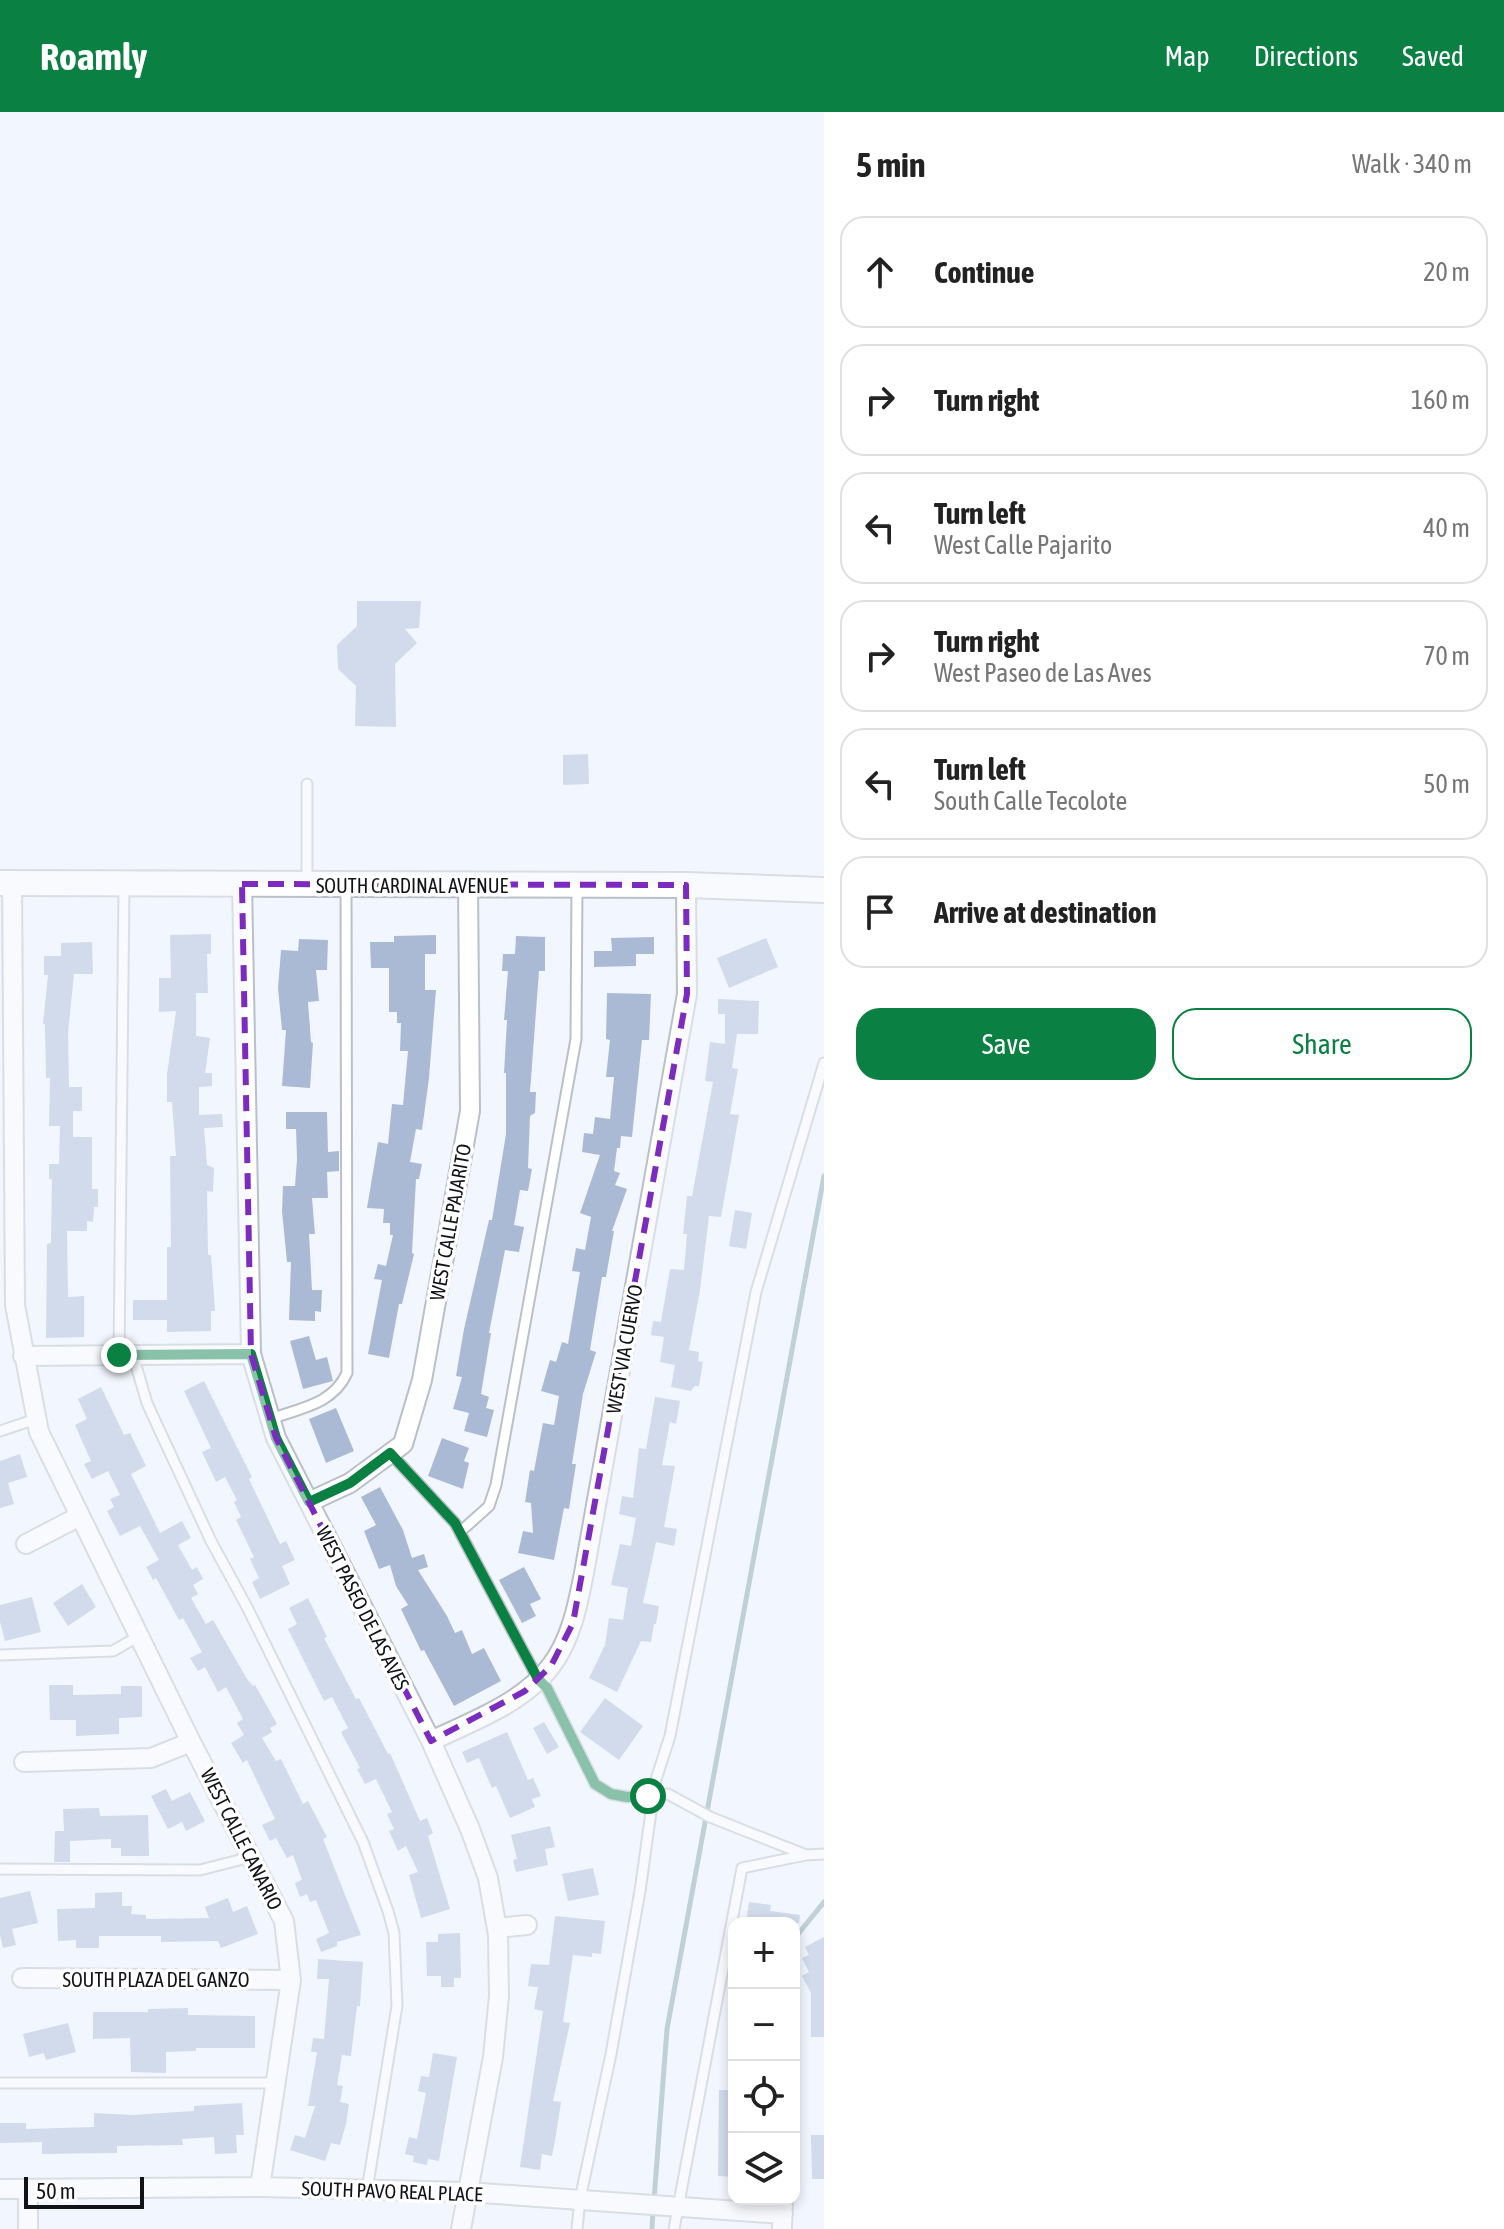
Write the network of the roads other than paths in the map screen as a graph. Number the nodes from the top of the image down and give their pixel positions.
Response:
1 (307, 784) dead end
2 (6, 883) edge
3 (124, 884) junction
4 (242, 884) junction
5 (308, 885) junction
6 (468, 885) junction
7 (577, 885) junction
8 (686, 885) junction
9 (346, 886) junction
10 (824, 890) edge
11 (824, 1063) edge
12 (251, 1354) junction
13 (126, 1355) junction
14 (23, 1356) junction
15 (36, 1419) junction
16 (270, 1419) junction
17 (0, 1431) edge
18 (390, 1453) junction
19 (309, 1502) junction
20 (80, 1516) junction
21 (460, 1532) junction
22 (26, 1544) dead end
23 (139, 1636) junction
24 (0, 1655) edge
25 (538, 1679) junction
26 (431, 1741) junction
27 (191, 1742) junction
28 (24, 1762) dead end
29 (651, 1795) junction
30 (824, 1854) edge
31 (806, 1855) junction
32 (251, 1857) junction
33 (0, 1869) edge
34 (527, 1925) dead end
35 (497, 1928) junction
36 (22, 1978) dead end
37 (291, 1980) junction
38 (0, 2083) edge
39 (275, 2083) junction
40 (260, 2187) junction
41 (0, 2189) edge
42 (28, 2189) junction
43 (367, 2190) junction
44 (467, 2192) junction
45 (580, 2199) junction
46 (679, 2206) junction
47 (783, 2214) edge
48 (28, 2229) edge
49 (461, 2229) edge
50 (577, 2229) edge
51 (674, 2229) edge

1 - 5 lane
2 - 3 main road, SOUTH CARDINAL AVENUE
2 - 14 street, WEST CALLE CANARIO
3 - 4 main road, SOUTH CARDINAL AVENUE
3 - 13 lane
4 - 5 main road, SOUTH CARDINAL AVENUE
4 - 12 street, WEST PASEO DE LAS AVES
5 - 9 main road, SOUTH CARDINAL AVENUE
6 - 7 main road, SOUTH CARDINAL AVENUE
6 - 9 main road, SOUTH CARDINAL AVENUE
6 - 18 street, WEST CALLE PAJARITO
7 - 8 main road, SOUTH CARDINAL AVENUE
7 - 21 lane
8 - 10 main road, SOUTH CARDINAL AVENUE
8 - 25 street, WEST VIA CUERVO
9 - 16 lane
11 - 29 lane
12 - 13 street
12 - 16 street, WEST PASEO DE LAS AVES
13 - 14 street
13 - 43 lane
14 - 15 street, WEST CALLE CANARIO
15 - 17 lane
15 - 20 street, WEST CALLE CANARIO
16 - 19 street, WEST PASEO DE LAS AVES
18 - 19 street, WEST CALLE PAJARITO
18 - 21 lane
19 - 26 street, WEST PASEO DE LAS AVES
20 - 22 street
20 - 23 street, WEST CALLE CANARIO
21 - 25 lane
23 - 24 lane
23 - 27 street, WEST CALLE CANARIO
25 - 26 street, WEST VIA CUERVO
25 - 29 lane
26 - 35 street, WEST PASEO DE LAS AVES
27 - 28 street
27 - 32 street, WEST CALLE CANARIO
29 - 31 lane
29 - 45 lane
30 - 31 lane
31 - 46 lane
32 - 33 lane
32 - 37 street, WEST CALLE CANARIO
34 - 35 street
35 - 44 street, WEST PASEO DE LAS AVES
36 - 37 street, SOUTH PLAZA DEL GANZO
37 - 39 street, WEST CALLE CANARIO
38 - 39 lane
39 - 40 street, WEST CALLE CANARIO
40 - 42 street, SOUTH PAVO REAL PLACE
40 - 43 street, SOUTH PAVO REAL PLACE
41 - 42 street, SOUTH PAVO REAL PLACE
42 - 48 street
43 - 44 street, SOUTH PAVO REAL PLACE
44 - 45 street, SOUTH PAVO REAL PLACE
44 - 49 street, WEST PASEO DE LAS AVES
45 - 46 street, SOUTH PAVO REAL PLACE
45 - 50 lane
46 - 47 street, SOUTH PAVO REAL PLACE
46 - 51 lane

